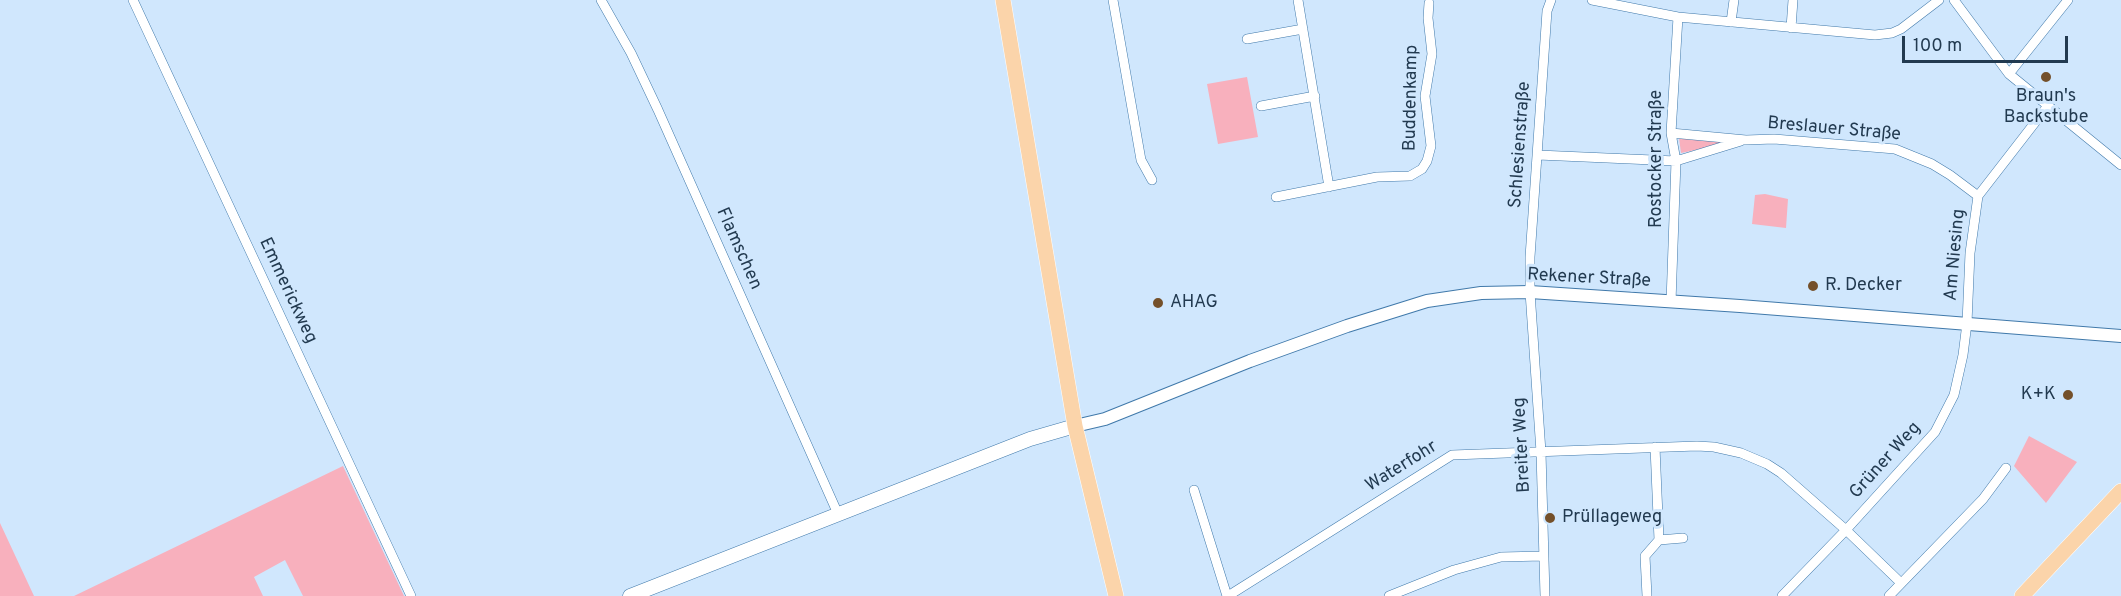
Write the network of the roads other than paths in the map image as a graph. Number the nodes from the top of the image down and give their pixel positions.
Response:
1 (133, 0) edge
2 (601, 0) edge
3 (1003, 0) edge
4 (1113, 0) edge
5 (1298, 0) edge
6 (1551, 0) edge
7 (1592, 0) edge
8 (1734, 0) edge
9 (1793, 0) edge
10 (1939, 0) edge
11 (1954, 0) edge
12 (2068, 0) edge
13 (1429, 1) edge
14 (1678, 16) junction
15 (1731, 22) junction
16 (1791, 28) junction
17 (1303, 29) junction
18 (1247, 39) dead end
19 (2009, 74) junction
20 (1315, 96) junction
21 (1261, 106) dead end
22 (2048, 106) junction
23 (1671, 133) junction
24 (1746, 140) junction
25 (1538, 155) junction
26 (1676, 161) junction
27 (2121, 165) edge
28 (1152, 180) dead end
29 (1329, 187) junction
30 (1978, 196) junction
31 (1276, 197) dead end
32 (1530, 292) junction
33 (1671, 302) junction
34 (1967, 323) junction
35 (2121, 336) edge
36 (1075, 426) junction
37 (1655, 447) junction
38 (1541, 452) junction
39 (2006, 468) dead end
40 (1194, 490) dead end
41 (2121, 491) edge
42 (838, 514) junction
43 (1846, 530) junction
44 (1683, 538) dead end
45 (1659, 540) junction
46 (1543, 556) junction
47 (1900, 584) junction
48 (411, 596) edge
49 (630, 596) edge
50 (1116, 596) edge
51 (1228, 596) edge
52 (1389, 596) edge
53 (1545, 596) edge
54 (1647, 596) edge
55 (1782, 596) edge
56 (1889, 596) edge
57 (2022, 596) edge

1 - 48 street, Emmerickweg
2 - 42 street, Flamschen
3 - 36 main road
4 - 28 street
5 - 17 street
6 - 25 street, Schlesienstraße
7 - 14 street
8 - 15 street
9 - 16 street
10 - 16 street
11 - 19 street
12 - 19 street
13 - 29 street, Buddenkamp
14 - 15 street
14 - 23 street, Rostocker Straße
15 - 16 street
17 - 18 street
17 - 20 street
19 - 22 street
20 - 21 street
20 - 29 street
22 - 27 street
22 - 30 street, Am Niesing
23 - 24 street, Breslauer Straße
23 - 26 street, Rostocker Straße
24 - 26 street, Breslauer Straße
24 - 30 street, Breslauer Straße
25 - 26 street, Breslauer Straße
25 - 32 street, Schlesienstraße
26 - 33 street, Rostocker Straße
29 - 31 street, Buddenkamp
30 - 34 street, Am Niesing
32 - 33 street, Rekener Straße
32 - 36 street, Rekener Straße
32 - 38 street, Breiter Weg
33 - 34 street, Rekener Straße
34 - 35 street, Rekener Straße
34 - 43 street, Grüner Weg
36 - 42 main road
36 - 50 main road
37 - 38 street, Waterfohr
37 - 43 street, Waterfohr
37 - 45 street
38 - 46 street, Breiter Weg
38 - 51 street, Waterfohr
39 - 47 street
40 - 51 street, Waterfohr
41 - 57 main road
42 - 49 main road
43 - 47 street, Waterfohr
43 - 55 street, Grüner Weg
44 - 45 street
45 - 54 street
46 - 52 street
46 - 53 street, Breiter Weg
47 - 56 street

